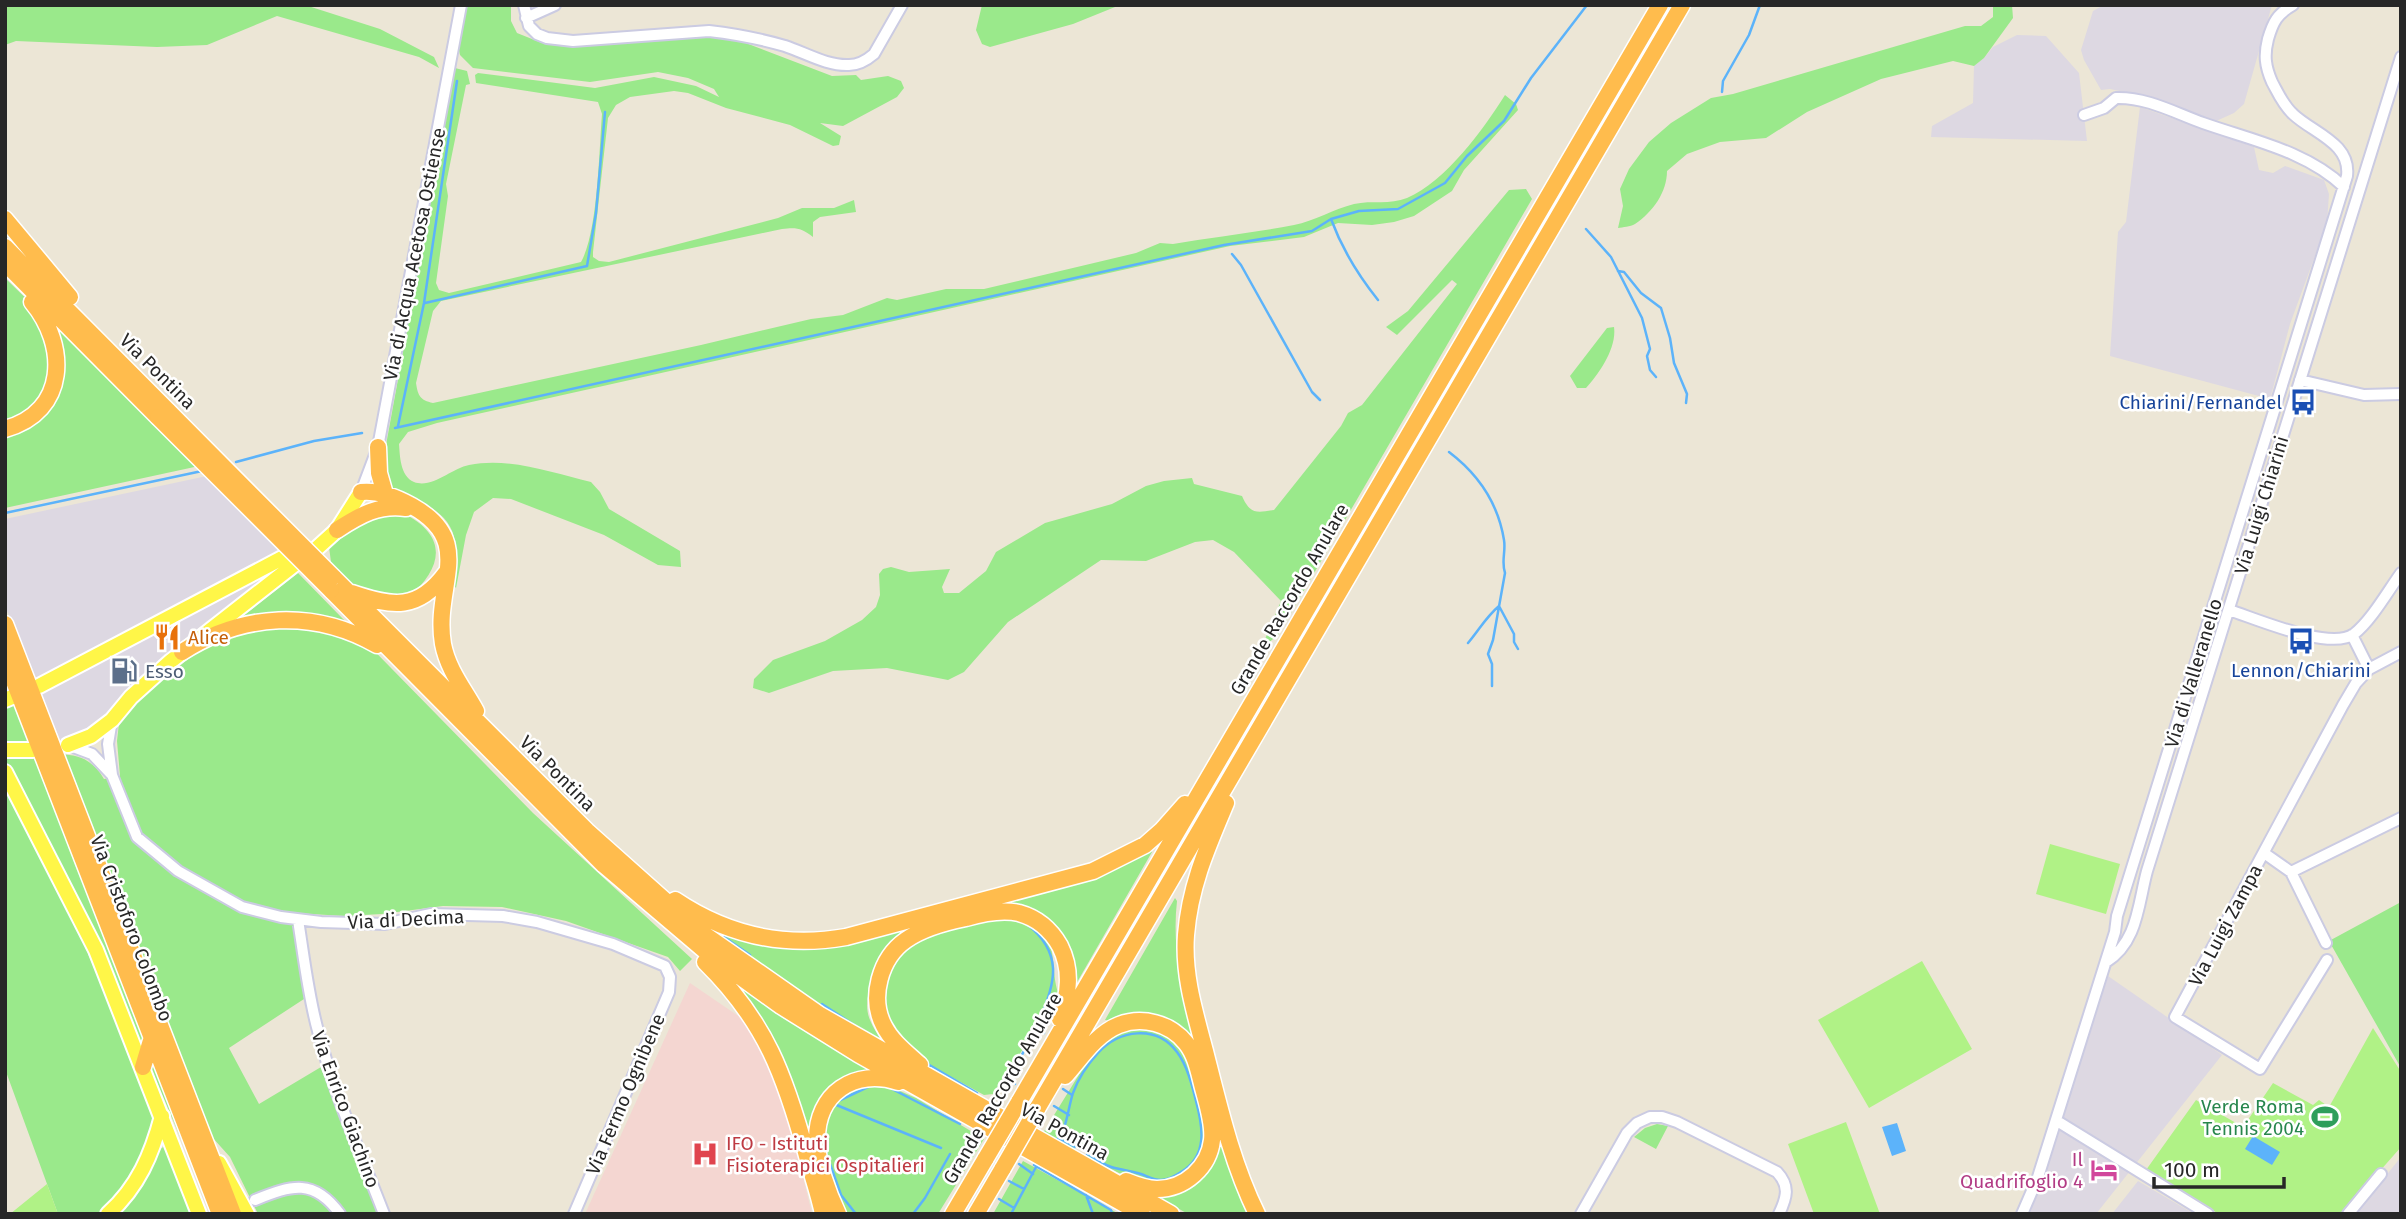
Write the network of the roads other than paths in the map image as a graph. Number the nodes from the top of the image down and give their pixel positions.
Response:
1 (461, 5) edge
2 (524, 5) edge
3 (555, 5) edge
4 (902, 5) edge
5 (1660, 5) edge
6 (1682, 5) edge
7 (2292, 5) edge
8 (526, 18) junction
9 (2401, 57) edge
10 (2084, 115) dead end
11 (2344, 187) junction
12 (5, 219) edge
13 (5, 247) edge
14 (5, 263) edge
15 (5, 271) edge
16 (120, 363) junction
17 (2300, 380) junction
18 (2401, 394) edge
19 (164, 415) junction
20 (5, 429) edge
21 (377, 447) junction
22 (385, 494) junction
23 (358, 496) junction
24 (419, 510) junction
25 (337, 530) junction
26 (447, 571) junction
27 (2401, 573) edge
28 (332, 583) junction
29 (221, 590) junction
30 (348, 592) junction
31 (240, 607) junction
32 (2229, 610) junction
33 (226, 617) junction
34 (5, 624) edge
35 (2352, 635) junction
36 (181, 652) junction
37 (2401, 652) edge
38 (5, 659) edge
39 (402, 662) junction
40 (2369, 669) junction
41 (39, 685) dead end
42 (112, 720) junction
43 (1236, 731) junction
44 (490, 734) junction
45 (1255, 738) junction
46 (68, 745) joint
47 (5, 750) edge
48 (33, 750) dead end
49 (5, 772) edge
50 (112, 775) junction
51 (2401, 818) edge
52 (2263, 853) junction
53 (629, 871) junction
54 (2291, 872) junction
55 (2137, 914) junction
56 (660, 915) junction
57 (2117, 916) junction
58 (298, 920) junction
59 (2115, 932) junction
60 (2130, 937) junction
61 (2326, 943) dead end
62 (2327, 960) dead end
63 (2106, 962) junction
64 (669, 973) joint
65 (152, 1037) junction
66 (1045, 1057) junction
67 (143, 1067) junction
68 (942, 1093) junction
69 (1040, 1105) junction
70 (162, 1116) junction
71 (2057, 1121) junction
72 (205, 1141) junction
73 (1000, 1173) junction
74 (2381, 1174) dead end
75 (974, 1178) junction
76 (1095, 1180) junction
77 (255, 1199) dead end
78 (108, 1214) edge
79 (199, 1214) edge
80 (220, 1214) edge
81 (233, 1214) edge
82 (247, 1214) edge
83 (340, 1214) edge
84 (384, 1214) edge
85 (574, 1214) edge
86 (823, 1214) edge
87 (838, 1214) edge
88 (946, 1214) edge
89 (953, 1214) edge
90 (976, 1214) edge
91 (985, 1214) edge
92 (1125, 1214) edge
93 (1142, 1214) edge
94 (1171, 1214) edge
95 (1257, 1214) edge
96 (1581, 1214) edge
97 (1779, 1214) edge
98 (2021, 1214) edge
99 (2208, 1214) edge
100 (2348, 1214) edge

1 - 21 street, Via di Acqua Acetosa Ostiense
2 - 8 street
3 - 8 street
4 - 8 street
5 - 43 highway, Grande Raccordo Anulare
6 - 45 highway, Grande Raccordo Anulare
7 - 11 street, Via di Valleranello
9 - 17 street, Via Luigi Chiarini
10 - 11 street
11 - 57 street, Via di Valleranello
12 - 16 highway
13 - 16 highway, Via Pontina
14 - 19 highway, Via Pontina
15 - 20 highway
16 - 19 highway, Via Pontina
17 - 18 street
17 - 32 street, Via Luigi Chiarini
19 - 28 highway, Via Pontina, bridge
21 - 22 highway
21 - 23 street, Via di Acqua Acetosa Ostiense
22 - 23 highway
22 - 24 highway
23 - 25 main road, Via di Acqua Acetosa Ostiense
23 - 25 main road, Via di Acqua Acetosa Ostiense
24 - 25 highway
24 - 26 highway
26 - 30 highway
26 - 44 highway
27 - 35 street
28 - 30 highway, Via Pontina
28 - 39 highway, Via Pontina
29 - 31 main road
29 - 31 main road
29 - 33 main road
29 - 41 main road
30 - 44 highway, Via Pontina
31 - 33 main road
32 - 35 street
32 - 55 street, Via Luigi Chiarini
33 - 36 main road
34 - 72 highway, Via Cristoforo Colombo
35 - 40 street
36 - 39 highway
36 - 42 main road
37 - 40 street
38 - 65 highway, Via Cristoforo Colombo
39 - 56 highway, Via Pontina
40 - 52 street, Via Luigi Zampa
42 - 46 main road
42 - 50 street, Via di Decima
43 - 53 highway
43 - 66 highway, Grande Raccordo Anulare
44 - 53 highway, Via Pontina
45 - 69 highway, Grande Raccordo Anulare
45 - 95 highway
46 - 50 street, Via di Decima
47 - 48 main road
49 - 67 main road, Via Cristoforo Colombo
50 - 58 street, Via di Decima
51 - 54 street
52 - 54 street
52 - 62 street, Via Luigi Zampa
53 - 68 highway, Via Pontina
54 - 61 street
55 - 57 street
55 - 60 street, Via Luigi Chiarini
56 - 68 highway, Via Pontina
56 - 86 highway
57 - 59 street, Via di Valleranello
58 - 64 street, Via di Decima
58 - 84 street, Via Enrico Giachino
59 - 60 street
59 - 63 street, Via di Valleranello
60 - 63 street
63 - 71 street, Via di Valleranello
64 - 85 street, Via Fermo Ognibene
65 - 67 highway
65 - 80 highway, Via Cristoforo Colombo
66 - 68 highway
66 - 75 highway, Grande Raccordo Anulare, bridge
67 - 70 main road, Via Cristoforo Colombo
68 - 76 highway, Via Pontina
68 - 87 highway
69 - 73 highway, Grande Raccordo Anulare, bridge
69 - 76 highway
70 - 78 main road
70 - 79 main road, Via Cristoforo Colombo
71 - 98 street, Via di Valleranello
71 - 99 street
72 - 81 highway, Via Cristoforo Colombo
72 - 82 main road, Via Cristoforo Colombo
73 - 90 highway, Grande Raccordo Anulare
73 - 91 highway
74 - 100 street
75 - 88 highway
75 - 89 highway, Grande Raccordo Anulare
76 - 92 highway
76 - 93 highway, Via Pontina
76 - 94 highway, Via Pontina
77 - 83 street
96 - 97 street

